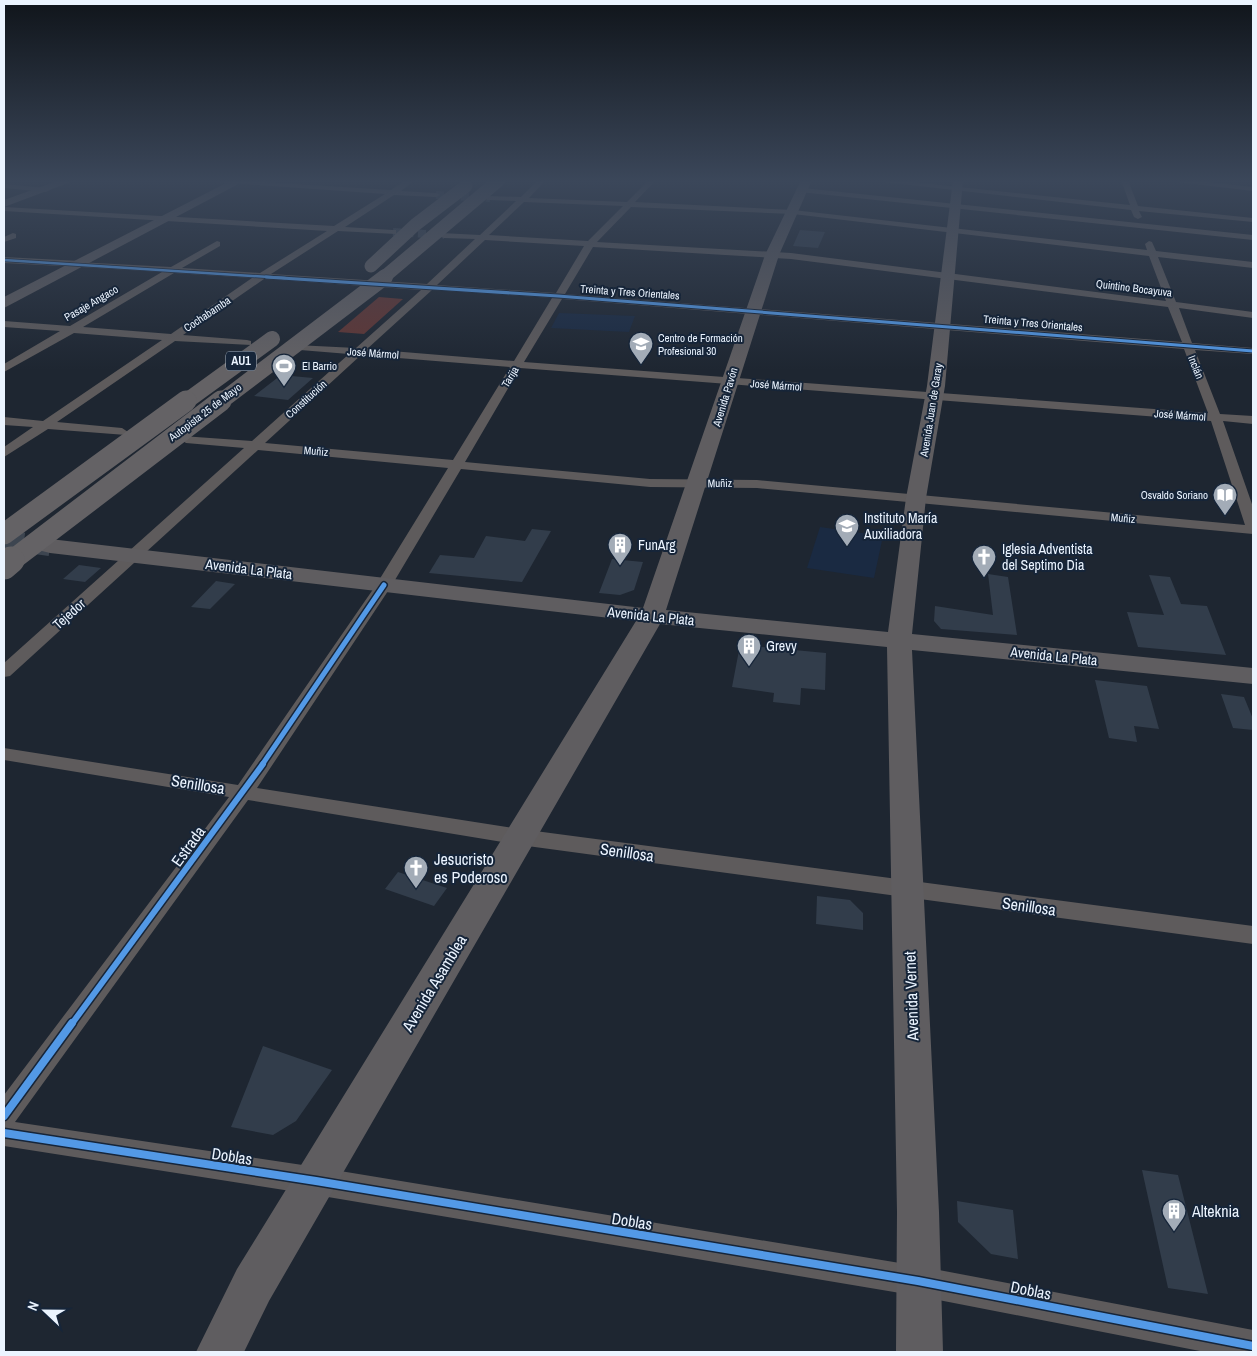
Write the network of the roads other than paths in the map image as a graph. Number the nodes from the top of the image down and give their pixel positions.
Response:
1 (119, 243) edge
2 (312, 243) edge
3 (396, 243) edge
4 (425, 243) edge
5 (427, 243) edge
6 (477, 243) edge
7 (579, 243) edge
8 (778, 243) edge
9 (951, 243) edge
10 (1067, 243) edge
11 (1148, 243) edge
12 (217, 244) dead end
13 (590, 244) junction
14 (416, 251) junction
15 (1152, 253) junction
16 (772, 255) junction
17 (4, 260) edge
18 (80, 264) junction
19 (1253, 265) edge
20 (172, 270) junction
21 (262, 276) junction
22 (948, 276) junction
23 (430, 287) junction
24 (558, 296) junction
25 (330, 297) dead end
26 (4, 303) edge
27 (1172, 304) junction
28 (753, 311) junction
29 (1253, 315) edge
30 (4, 324) edge
31 (943, 326) junction
32 (72, 329) junction
33 (284, 330) dead end
34 (174, 337) junction
35 (247, 343) dead end
36 (1188, 346) junction
37 (300, 347) dead end
38 (1253, 351) edge
39 (358, 352) junction
40 (518, 364) junction
41 (4, 369) edge
42 (730, 382) junction
43 (934, 396) junction
44 (1216, 418) junction
45 (1253, 420) edge
46 (4, 421) edge
47 (46, 424) junction
48 (122, 432) dead end
49 (186, 439) dead end
50 (254, 446) junction
51 (4, 453) edge
52 (456, 463) junction
53 (698, 483) junction
54 (916, 498) junction
55 (1253, 529) edge
56 (4, 534) edge
57 (50, 546) tunnel mouth
58 (134, 555) junction
59 (4, 566) edge
60 (384, 585) junction
61 (652, 616) junction
62 (899, 640) junction
63 (4, 672) edge
64 (1253, 676) edge
65 (4, 754) edge
66 (244, 791) junction
67 (520, 837) junction
68 (908, 890) junction
69 (1253, 936) edge
70 (4, 1116) edge
71 (4, 1133) edge
72 (316, 1181) junction
73 (918, 1281) junction
74 (1253, 1346) edge
75 (219, 1352) edge
76 (920, 1352) edge

1 - 18 main road
2 - 21 street, Cochabamba
3 - 25 highway, bridge
4 - 14 highway, Autopista 25 de Mayo / AU1, bridge
5 - 14 highway, bridge
6 - 23 street, Constitución
7 - 13 street, Quintino Bocayuva
8 - 16 main road, Avenida Pavón
9 - 22 main road, Avenida Juan de Garay
10 - 15 street
11 - 15 street, Inclán
12 - 20 street, Pasaje Angaco
13 - 16 street, Quintino Bocayuva
13 - 24 street, Tarija
14 - 59 highway, Autopista 25 de Mayo / AU1, bridge
15 - 19 street
15 - 27 street, Inclán
16 - 22 street, Quintino Bocayuva
16 - 28 main road, Avenida Pavón
17 - 18 street, Treinta y Tres Orientales
18 - 20 street, Treinta y Tres Orientales
18 - 26 main road
20 - 21 street, Treinta y Tres Orientales
20 - 32 street, Pasaje Angaco
21 - 23 street, Treinta y Tres Orientales
21 - 34 street, Cochabamba
22 - 27 street, Quintino Bocayuva
22 - 31 main road, Avenida Juan de Garay
23 - 24 street, Treinta y Tres Orientales
23 - 39 street, Constitución
24 - 28 street, Treinta y Tres Orientales
24 - 40 street, Tarija
27 - 29 street, Quintino Bocayuva
27 - 36 street, Inclán
28 - 31 street, Treinta y Tres Orientales
28 - 42 main road, Avenida Pavón
30 - 32 street
31 - 36 street, Treinta y Tres Orientales
31 - 43 main road, Avenida Juan de Garay
32 - 34 street
32 - 41 street, Pasaje Angaco
33 - 56 highway, Autopista 25 de Mayo / AU1, bridge
34 - 35 street
34 - 47 street, Cochabamba
36 - 38 street, Treinta y Tres Orientales
36 - 44 street, Inclán
37 - 39 street, José Mármol
39 - 40 street, José Mármol
39 - 50 street, Constitución
40 - 42 street, José Mármol
40 - 52 street, Tarija
42 - 43 street, José Mármol
42 - 53 main road, Avenida Pavón
43 - 44 street, José Mármol
43 - 54 main road, Avenida Juan de Garay
44 - 45 street, José Mármol
44 - 55 street, Inclán
46 - 47 street
47 - 48 street
47 - 51 street, Cochabamba
49 - 50 street, Muñiz
50 - 52 street, Muñiz
50 - 58 street, Constitución
52 - 53 street, Muñiz
52 - 60 street, Tarija
53 - 54 street, Muñiz
53 - 61 main road, Avenida Pavón
54 - 55 street, Muñiz
54 - 62 main road, Avenida Juan de Garay
57 - 58 main road, Avenida La Plata
58 - 60 main road, Avenida La Plata
58 - 63 street, Tejedor
60 - 61 main road, Avenida La Plata
60 - 66 street, Estrada
61 - 62 main road, Avenida La Plata
61 - 67 main road, Avenida Asamblea
62 - 64 main road, Avenida La Plata
62 - 68 main road, Avenida Vernet
65 - 66 street, Senillosa
66 - 67 street, Senillosa
66 - 70 street, Estrada
67 - 68 street, Senillosa
67 - 72 main road, Avenida Asamblea
68 - 69 street, Senillosa
68 - 73 main road, Avenida Vernet
71 - 72 street, Doblas
72 - 73 street, Doblas
72 - 75 main road, Avenida Asamblea
73 - 74 street, Doblas
73 - 76 main road, Avenida Vernet

